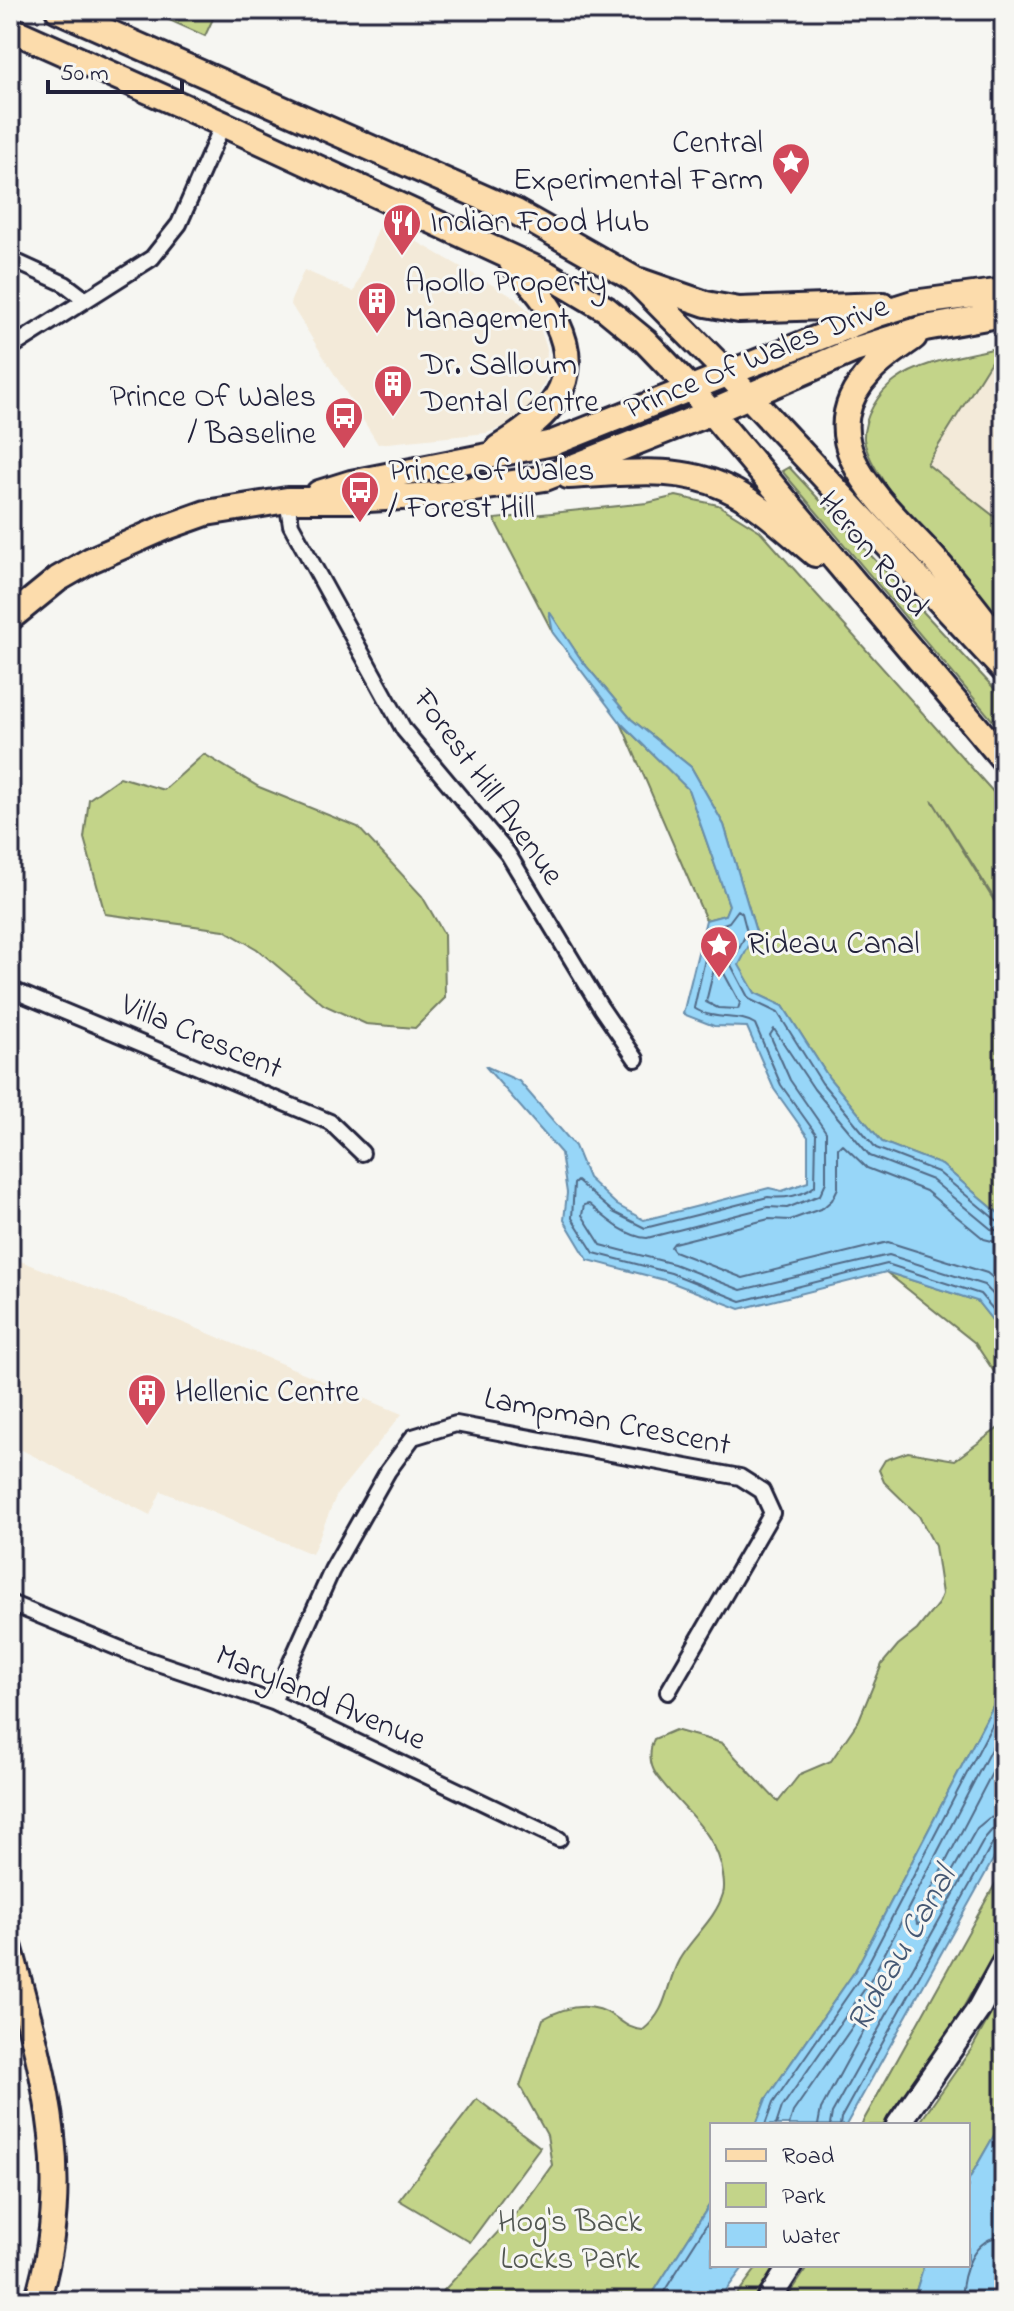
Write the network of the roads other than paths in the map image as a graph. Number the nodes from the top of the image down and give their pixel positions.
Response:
1 (58, 10) edge
2 (10, 29) edge
3 (223, 124) junction
4 (506, 255) junction
5 (10, 259) edge
6 (634, 279) junction
7 (1004, 291) edge
8 (86, 300) junction
9 (913, 303) junction
10 (1004, 314) edge
11 (925, 328) junction
12 (10, 348) edge
13 (728, 374) junction
14 (692, 390) junction
15 (747, 396) junction
16 (712, 412) junction
17 (479, 459) junction
18 (432, 466) junction
19 (545, 478) junction
20 (435, 495) junction
21 (293, 500) junction
22 (858, 588) junction
23 (10, 618) edge
24 (1004, 646) edge
25 (1004, 670) edge
26 (1004, 760) edge
27 (10, 989) edge
28 (636, 1059) dead end
29 (362, 1153) dead end
30 (10, 1603) edge
31 (668, 1692) dead end
32 (273, 1702) junction
33 (559, 1839) dead end
34 (10, 1949) edge
35 (1004, 1962) edge
36 (899, 2123) edge
37 (790, 2267) edge
38 (37, 2301) edge
39 (768, 2301) edge

1 - 6 main road
2 - 3 main road, Heron Road
3 - 4 main road, Heron Road
3 - 8 street
4 - 14 main road, Heron Road
4 - 17 main road
5 - 8 street
6 - 9 main road
6 - 13 main road, Heron Road
7 - 9 main road, Prince Of Wales Drive
8 - 12 street
9 - 13 main road, Prince Of Wales Drive
10 - 11 main road, Prince Of Wales Drive
11 - 15 main road, Prince Of Wales Drive
11 - 24 main road
13 - 14 main road, Prince Of Wales Drive
13 - 15 main road, Heron Road
14 - 16 main road, Heron Road
14 - 17 main road, Prince Of Wales Drive
15 - 16 main road, Prince Of Wales Drive
15 - 25 main road, Heron Road
16 - 19 main road, Prince Of Wales Drive
16 - 22 main road, Heron Road
17 - 18 main road, Prince Of Wales Drive
18 - 20 main road
18 - 21 main road, Prince Of Wales Drive
19 - 20 main road, Prince Of Wales Drive
19 - 22 main road
20 - 21 main road, Prince Of Wales Drive
21 - 23 main road, Prince Of Wales Drive
21 - 28 street, Forest Hill Avenue
22 - 26 main road, Heron Road
27 - 29 street, Villa Crescent
30 - 32 street, Maryland Avenue
31 - 32 street, Lampman Crescent
32 - 33 street, Maryland Avenue
34 - 38 main road
35 - 36 main road
37 - 39 main road

